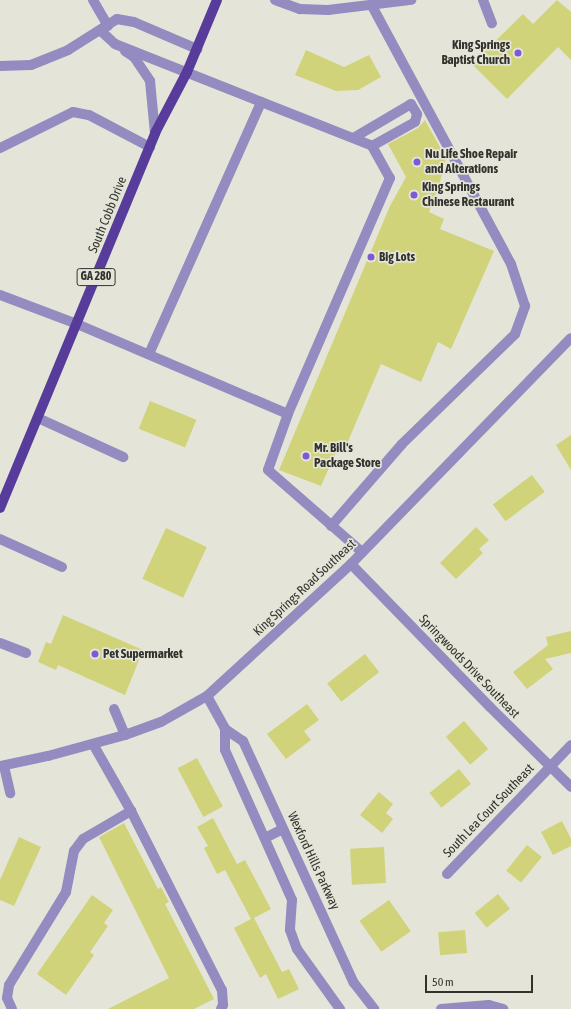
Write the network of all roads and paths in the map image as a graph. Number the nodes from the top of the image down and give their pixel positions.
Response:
1 (93, 0) edge
2 (217, 0) edge
3 (275, 0) edge
4 (411, 0) edge
5 (483, 0) edge
6 (372, 6) junction
7 (492, 23) dead end
8 (104, 28) junction
9 (115, 44) junction
10 (197, 49) junction
11 (0, 66) edge
12 (186, 72) junction
13 (261, 102) junction
14 (155, 133) junction
15 (355, 137) junction
16 (372, 146) junction
17 (150, 147) junction
18 (0, 148) edge
19 (0, 295) edge
20 (78, 324) junction
21 (571, 338) edge
22 (149, 354) junction
23 (288, 414) junction
24 (38, 418) junction
25 (123, 457) dead end
26 (0, 508) edge
27 (331, 526) junction
28 (0, 538) edge
29 (362, 552) junction
30 (351, 564) junction
31 (62, 567) dead end
32 (0, 643) edge
33 (26, 653) dead end
34 (207, 696) junction
35 (114, 709) dead end
36 (225, 729) junction
37 (125, 735) junction
38 (93, 744) junction
39 (571, 745) edge
40 (2, 766) edge
41 (551, 766) junction
42 (571, 786) edge
43 (10, 793) dead end
44 (131, 811) junction
45 (283, 829) junction
46 (265, 838) junction
47 (447, 874) dead end
48 (12, 1009) edge
49 (221, 1009) edge
50 (340, 1009) edge
51 (374, 1009) edge
52 (441, 1009) edge
53 (503, 1009) edge

1 - 8 street
2 - 10 main road, South Cobb Drive / GA 280
3 - 6 street
4 - 6 street
5 - 7 street
6 - 27 street
8 - 9 street
8 - 10 street
8 - 11 street
9 - 12 street
9 - 14 street
10 - 12 main road, South Cobb Drive / GA 280
12 - 13 street
12 - 14 main road, South Cobb Drive / GA 280
13 - 15 street
13 - 22 street
14 - 17 main road, South Cobb Drive / GA 280
15 - 16 street
15 - 16 street
16 - 23 street
17 - 18 street
17 - 20 main road, South Cobb Drive / GA 280
19 - 20 street
20 - 22 street
20 - 24 main road, South Cobb Drive / GA 280
21 - 29 street, King Springs Road Southeast
22 - 23 street
23 - 27 street
24 - 25 street
24 - 26 main road, South Cobb Drive / GA 280
27 - 29 street
28 - 31 street
29 - 30 street, King Springs Road Southeast
30 - 34 street, King Springs Road Southeast
30 - 41 street, Springwoods Drive Southeast
32 - 33 street
34 - 36 street, Wexford Hills Parkway
34 - 37 street, King Springs Road Southeast
35 - 37 street
36 - 45 street, Wexford Hills Parkway
36 - 46 street, Wexford Hills Parkway
37 - 38 street, King Springs Road Southeast
38 - 40 street, King Springs Road Southeast
38 - 44 street
39 - 41 street, South Lea Court Southeast
40 - 43 street
41 - 42 street, Springwoods Drive Southeast
41 - 47 street, South Lea Court Southeast
44 - 48 street
44 - 49 street
45 - 46 street
45 - 51 street, Wexford Hills Parkway
46 - 50 street, Wexford Hills Parkway
52 - 53 street

